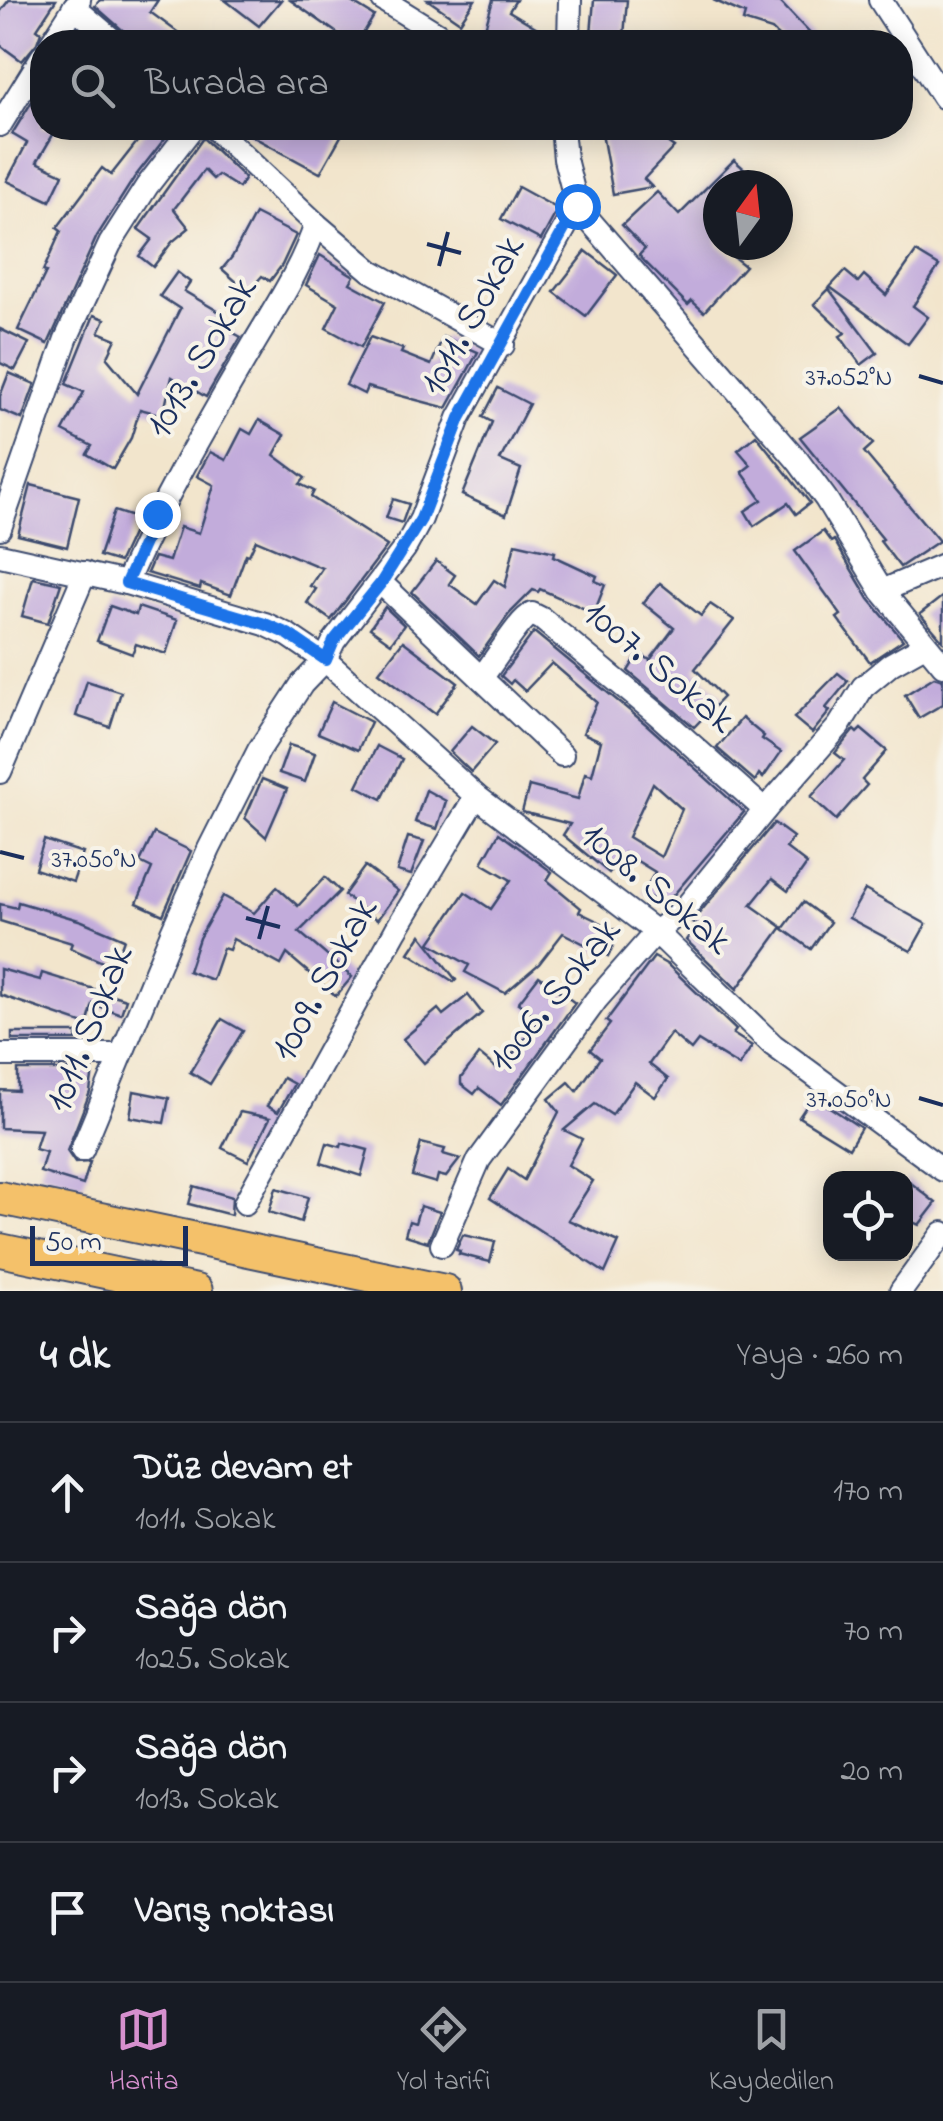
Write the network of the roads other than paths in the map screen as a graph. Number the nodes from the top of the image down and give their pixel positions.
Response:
1 (383, 0) edge
2 (570, 0) edge
3 (880, 0) edge
4 (76, 4) edge
5 (60, 30) edge
6 (103, 30) edge
7 (432, 30) edge
8 (569, 30) edge
9 (899, 30) edge
10 (913, 51) edge
11 (30, 76) edge
12 (943, 97) edge
13 (0, 125) edge
14 (183, 140) edge
15 (227, 140) edge
16 (563, 140) edge
17 (577, 206) junction
18 (316, 224) junction
19 (503, 345) junction
20 (0, 528) edge
21 (0, 555) edge
22 (943, 565) edge
23 (86, 574) junction
24 (126, 583) junction
25 (381, 583) junction
26 (882, 591) junction
27 (925, 645) junction
28 (326, 660) junction
29 (943, 665) edge
30 (481, 678) junction
31 (562, 755) dead end
32 (0, 772) edge
33 (476, 796) junction
34 (764, 810) junction
35 (656, 932) junction
36 (0, 1054) edge
37 (119, 1055) junction
38 (82, 1150) dead end
39 (943, 1170) edge
40 (0, 1198) edge
41 (245, 1203) dead end
42 (943, 1233) edge
43 (442, 1245) dead end
44 (0, 1250) edge
45 (196, 1291) edge
46 (446, 1291) edge
47 (901, 1291) edge

1 - 7 street
2 - 8 street
3 - 9 street
4 - 5 street
4 - 6 street
10 - 12 street
11 - 13 street
14 - 20 street
15 - 18 street
16 - 17 street
17 - 19 street, 1011. Sokak
17 - 26 street
18 - 19 street
18 - 24 street, 1013. Sokak
19 - 25 street, 1011. Sokak
21 - 23 street, 1008. Sokak
22 - 26 street
23 - 24 street, 1008. Sokak
23 - 32 street
24 - 28 street, 1008. Sokak
25 - 28 street, 1011. Sokak
25 - 30 street
26 - 27 street
27 - 29 street
27 - 34 street, 1006. Sokak
28 - 33 street, 1008. Sokak
28 - 37 street, 1011. Sokak
30 - 31 street
30 - 34 street, 1007. Sokak
33 - 35 street, 1008. Sokak
33 - 41 street, 1009. Sokak
34 - 35 street, 1006. Sokak
35 - 39 street, 1008. Sokak
35 - 43 street, 1006. Sokak
36 - 37 street
37 - 38 street, 1011. Sokak
40 - 46 highway
42 - 47 street
44 - 45 highway

